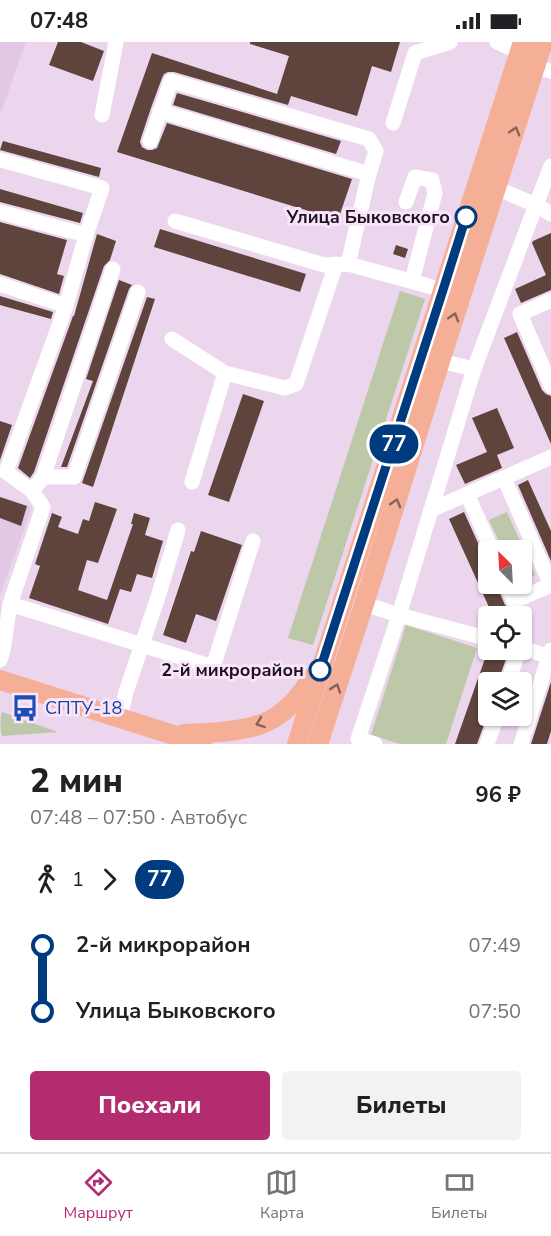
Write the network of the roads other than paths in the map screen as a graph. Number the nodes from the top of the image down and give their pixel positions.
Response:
1 (116, 42) edge
2 (450, 42) edge
3 (497, 42) edge
4 (543, 42) edge
5 (529, 59) edge
6 (160, 111) junction
7 (102, 115) dead end
8 (393, 123) dead end
9 (150, 141) dead end
10 (1, 160) edge
11 (551, 166) edge
12 (369, 174) junction
13 (496, 188) junction
14 (406, 202) dead end
15 (536, 205) junction
16 (0, 212) edge
17 (551, 214) edge
18 (175, 221) dead end
19 (86, 235) junction
20 (342, 264) junction
21 (113, 269) dead end
22 (412, 281) junction
23 (0, 284) edge
24 (443, 290) junction
25 (138, 292) dead end
26 (551, 300) edge
27 (66, 306) junction
28 (172, 339) dead end
29 (440, 361) junction
30 (474, 369) junction
31 (225, 373) junction
32 (551, 386) edge
33 (551, 457) edge
34 (43, 477) junction
35 (504, 478) junction
36 (192, 482) dead end
37 (33, 490) junction
38 (467, 494) junction
39 (431, 510) junction
40 (178, 530) dead end
41 (488, 540) edge
42 (253, 541) dead end
43 (551, 585) edge
44 (510, 594) edge
45 (531, 594) edge
46 (532, 594) edge
47 (10, 604) junction
48 (364, 604) junction
49 (399, 615) junction
50 (478, 636) edge
51 (141, 644) junction
52 (326, 651) junction
53 (532, 651) edge
54 (550, 654) edge
55 (0, 660) edge
56 (0, 680) edge
57 (120, 718) junction
58 (493, 726) edge
59 (178, 740) edge
60 (202, 744) edge
61 (297, 744) edge
62 (318, 744) edge
63 (375, 744) edge
64 (487, 744) edge
65 (521, 744) edge

1 - 7 lane
2 - 8 lane
3 - 5 lane
4 - 5 main road
13 -> 5 main road
5 - 24 main road
6 - 9 lane
6 - 12 lane
6 - 12 lane
10 - 19 lane
11 - 15 lane
12 - 20 lane
13 - 15 lane
29 -> 13 main road
14 - 22 lane
15 - 17 lane
15 - 30 lane
16 - 19 lane
18 - 20 lane
19 - 27 lane
20 - 22 lane
20 - 31 lane
21 - 34 lane
22 - 24 lane
23 - 27 lane
24 - 52 main road
25 - 34 lane
26 - 32 lane
27 - 37 lane
28 - 31 lane
29 - 30 lane
48 -> 29 main road
30 - 39 lane
31 - 36 lane
33 - 35 lane
34 - 37 lane
35 - 38 lane
35 - 43 lane
37 - 47 lane
38 - 39 lane
38 - 41 lane
39 - 49 lane
40 - 51 lane
42 - 51 lane
43 - 46 lane
44 - 45 lane
47 - 51 lane
47 - 55 lane
48 - 49 lane
62 -> 48 main road
49 - 50 lane
49 - 63 lane
51 - 57 lane
52 -> 59 main road
52 - 61 main road
53 - 54 lane
54 - 65 lane
56 - 57 main road
57 - 59 main road
58 - 64 lane
59 - 60 main road

